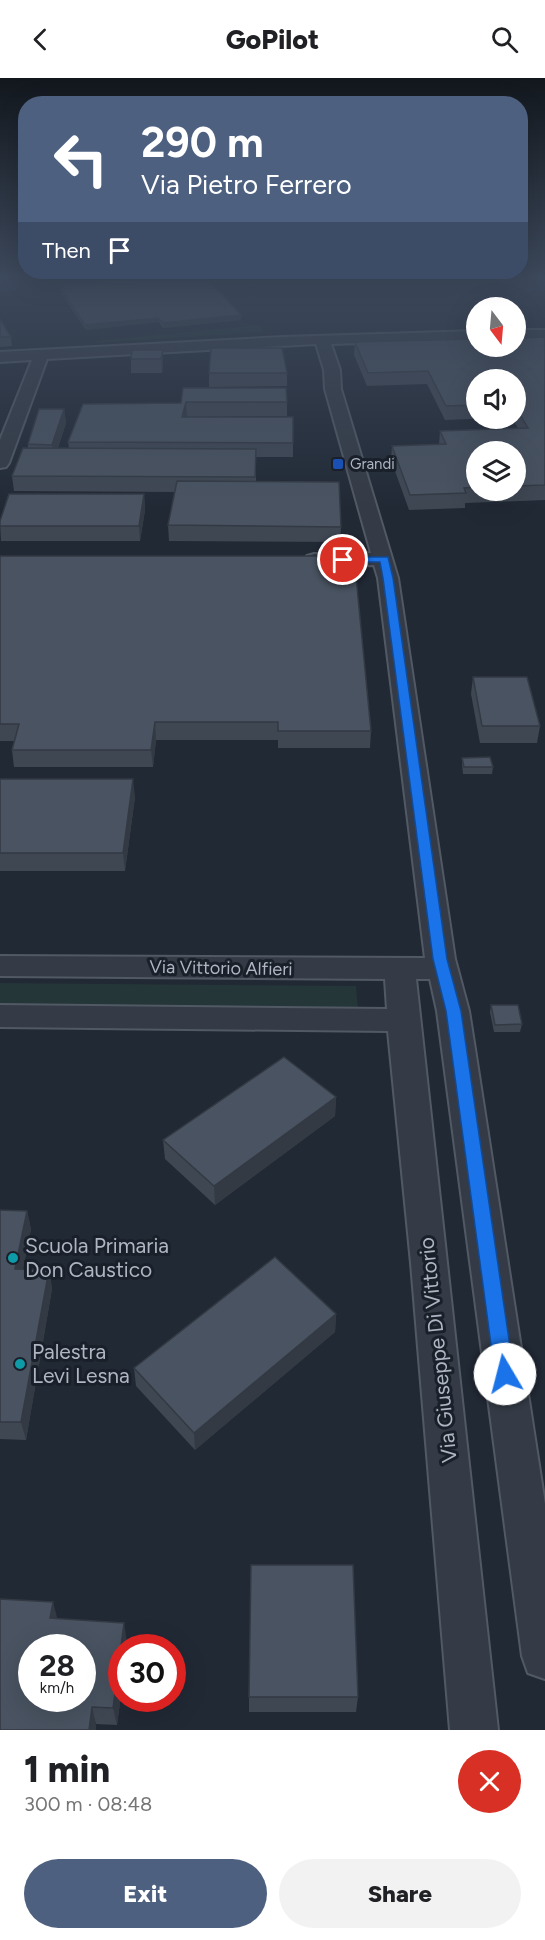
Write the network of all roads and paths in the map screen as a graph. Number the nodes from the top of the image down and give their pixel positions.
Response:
1 (39, 355) edge
2 (41, 355) edge
3 (327, 355) edge
4 (0, 357) edge
5 (0, 463) edge
6 (384, 559) junction
7 (295, 560) edge
8 (0, 966) edge
9 (400, 969) junction
10 (443, 969) junction
11 (0, 1016) edge
12 (403, 1020) junction
13 (545, 1656) edge
14 (474, 1730) edge

1 - 4 street
2 - 5 street
3 - 6 street
6 - 7 street
6 - 10 street
8 - 9 street, Via Vittorio Alfieri
9 - 10 street, Via Vittorio Alfieri
9 - 12 street, Via Giuseppe Di Vittorio
10 - 13 street
11 - 12 street
12 - 14 street, Via Giuseppe Di Vittorio

